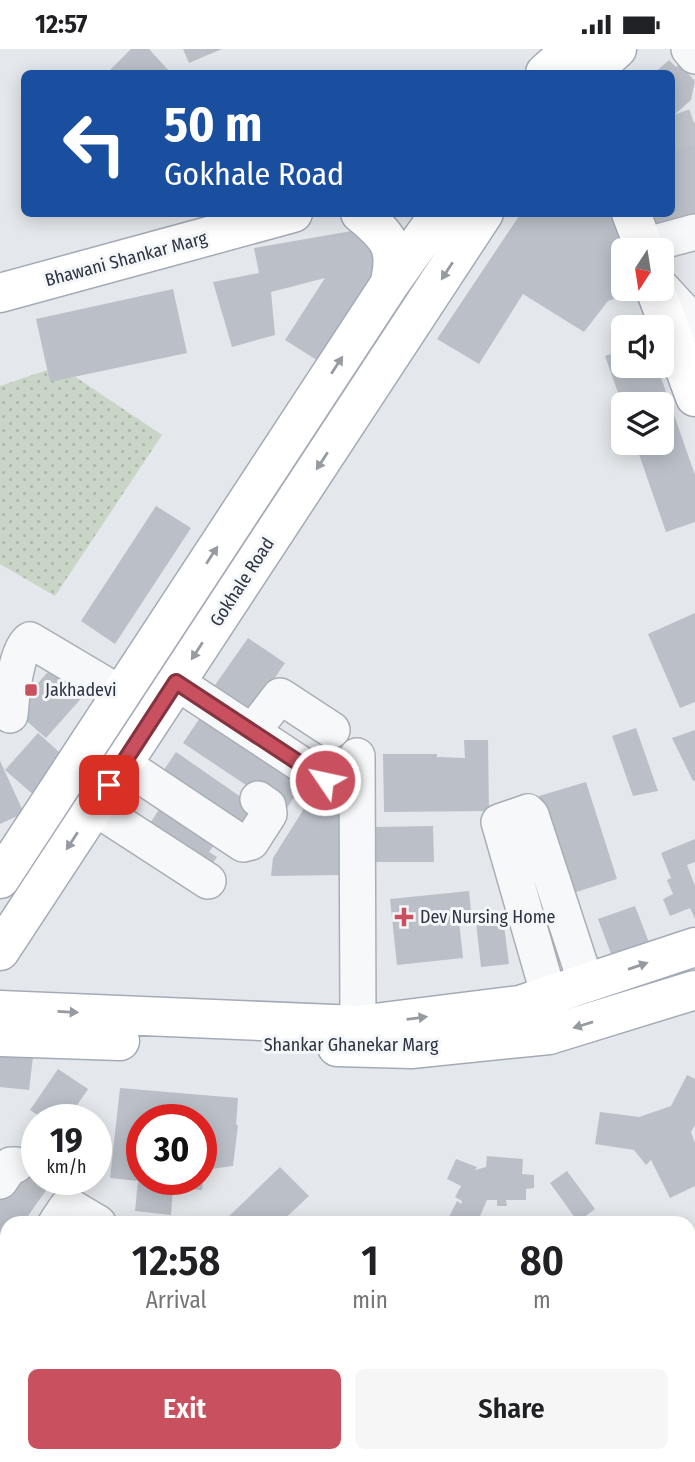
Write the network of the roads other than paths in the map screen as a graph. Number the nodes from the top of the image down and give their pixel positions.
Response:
1 (572, 49) edge
2 (617, 49) edge
3 (689, 49) edge
4 (695, 56) edge
5 (548, 70) edge
6 (593, 70) edge
7 (264, 217) edge
8 (365, 217) edge
9 (437, 217) edge
10 (481, 217) edge
11 (214, 224) edge
12 (695, 232) edge
13 (640, 237) edge
14 (389, 285) junction
15 (0, 293) edge
16 (659, 301) edge
17 (674, 301) edge
18 (695, 324) edge
19 (695, 397) edge
20 (70, 673) dead end
21 (176, 682) junction
22 (119, 698) junction
23 (10, 715) dead end
24 (332, 730) dead end
25 (253, 731) junction
26 (357, 756) dead end
27 (123, 764) junction
28 (325, 780) dead end
29 (258, 799) dead end
30 (94, 807) junction
31 (0, 879) edge
32 (208, 881) dead end
33 (695, 947) edge
34 (0, 951) edge
35 (586, 983) junction
36 (695, 990) edge
37 (549, 996) junction
38 (3, 1013) edge
39 (358, 1025) junction
40 (50, 1195) edge
41 (35, 1216) edge
42 (61, 1216) edge
43 (86, 1216) edge

1 - 5 main road
2 - 6 main road
3 - 4 street
7 - 11 main road, Bhawani Shankar Marg
8 - 14 main road
9 - 14 main road
10 -> 21 main road, Gokhale Road
11 - 15 main road, Bhawani Shankar Marg
12 - 13 street
22 -> 14 main road
16 - 19 main road
17 - 18 street
20 - 22 street
21 - 25 street
21 - 27 main road, Gokhale Road
22 - 23 street
22 - 31 main road
24 - 25 street
25 - 28 street
26 - 39 street
27 - 29 street
27 - 30 main road, Gokhale Road
30 - 32 street
30 -> 34 main road, Gokhale Road
35 -> 33 main road
35 - 37 main road
35 - 37 street
36 -> 38 main road, Shankar Ghanekar Marg
39 -> 37 main road
38 -> 39 main road
40 - 41 street
42 - 43 street

